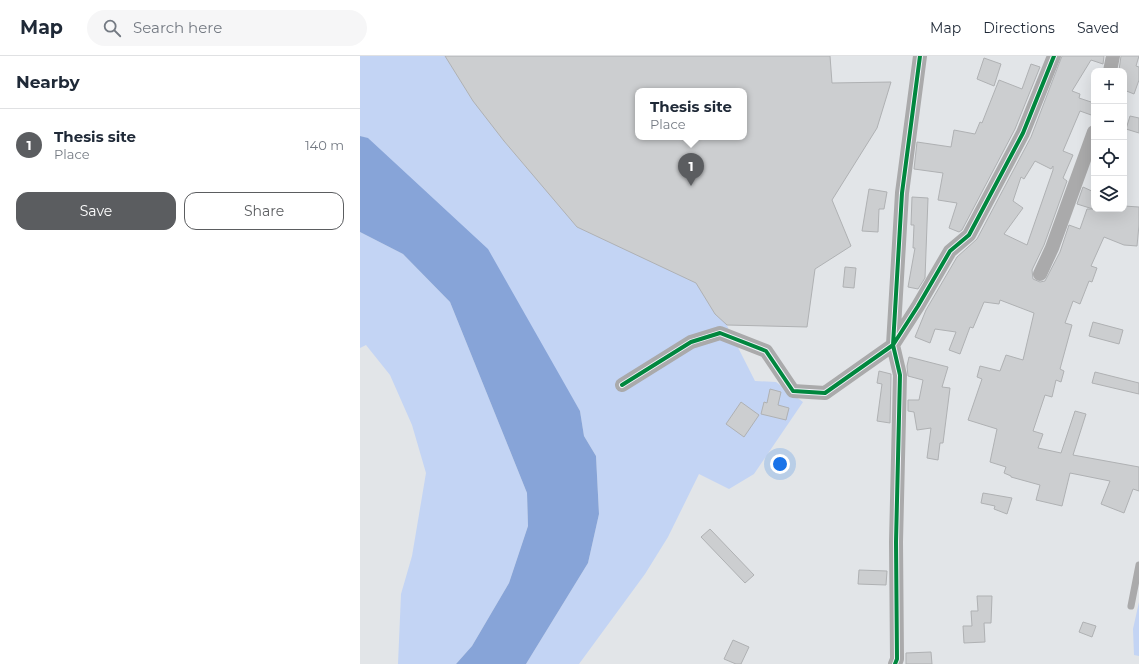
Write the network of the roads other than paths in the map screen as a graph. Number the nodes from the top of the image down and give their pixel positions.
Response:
1 (920, 56) edge
2 (1054, 56) edge
3 (1113, 56) edge
4 (1111, 68) edge
5 (1091, 140) edge
6 (1040, 274) dead end
7 (892, 345) junction
8 (622, 385) dead end
9 (1139, 565) edge
10 (1131, 606) dead end
11 (895, 664) edge

1 - 7 street
2 - 7 street
3 - 4 street
5 - 6 street
7 - 8 street
7 - 11 street
9 - 10 lane

